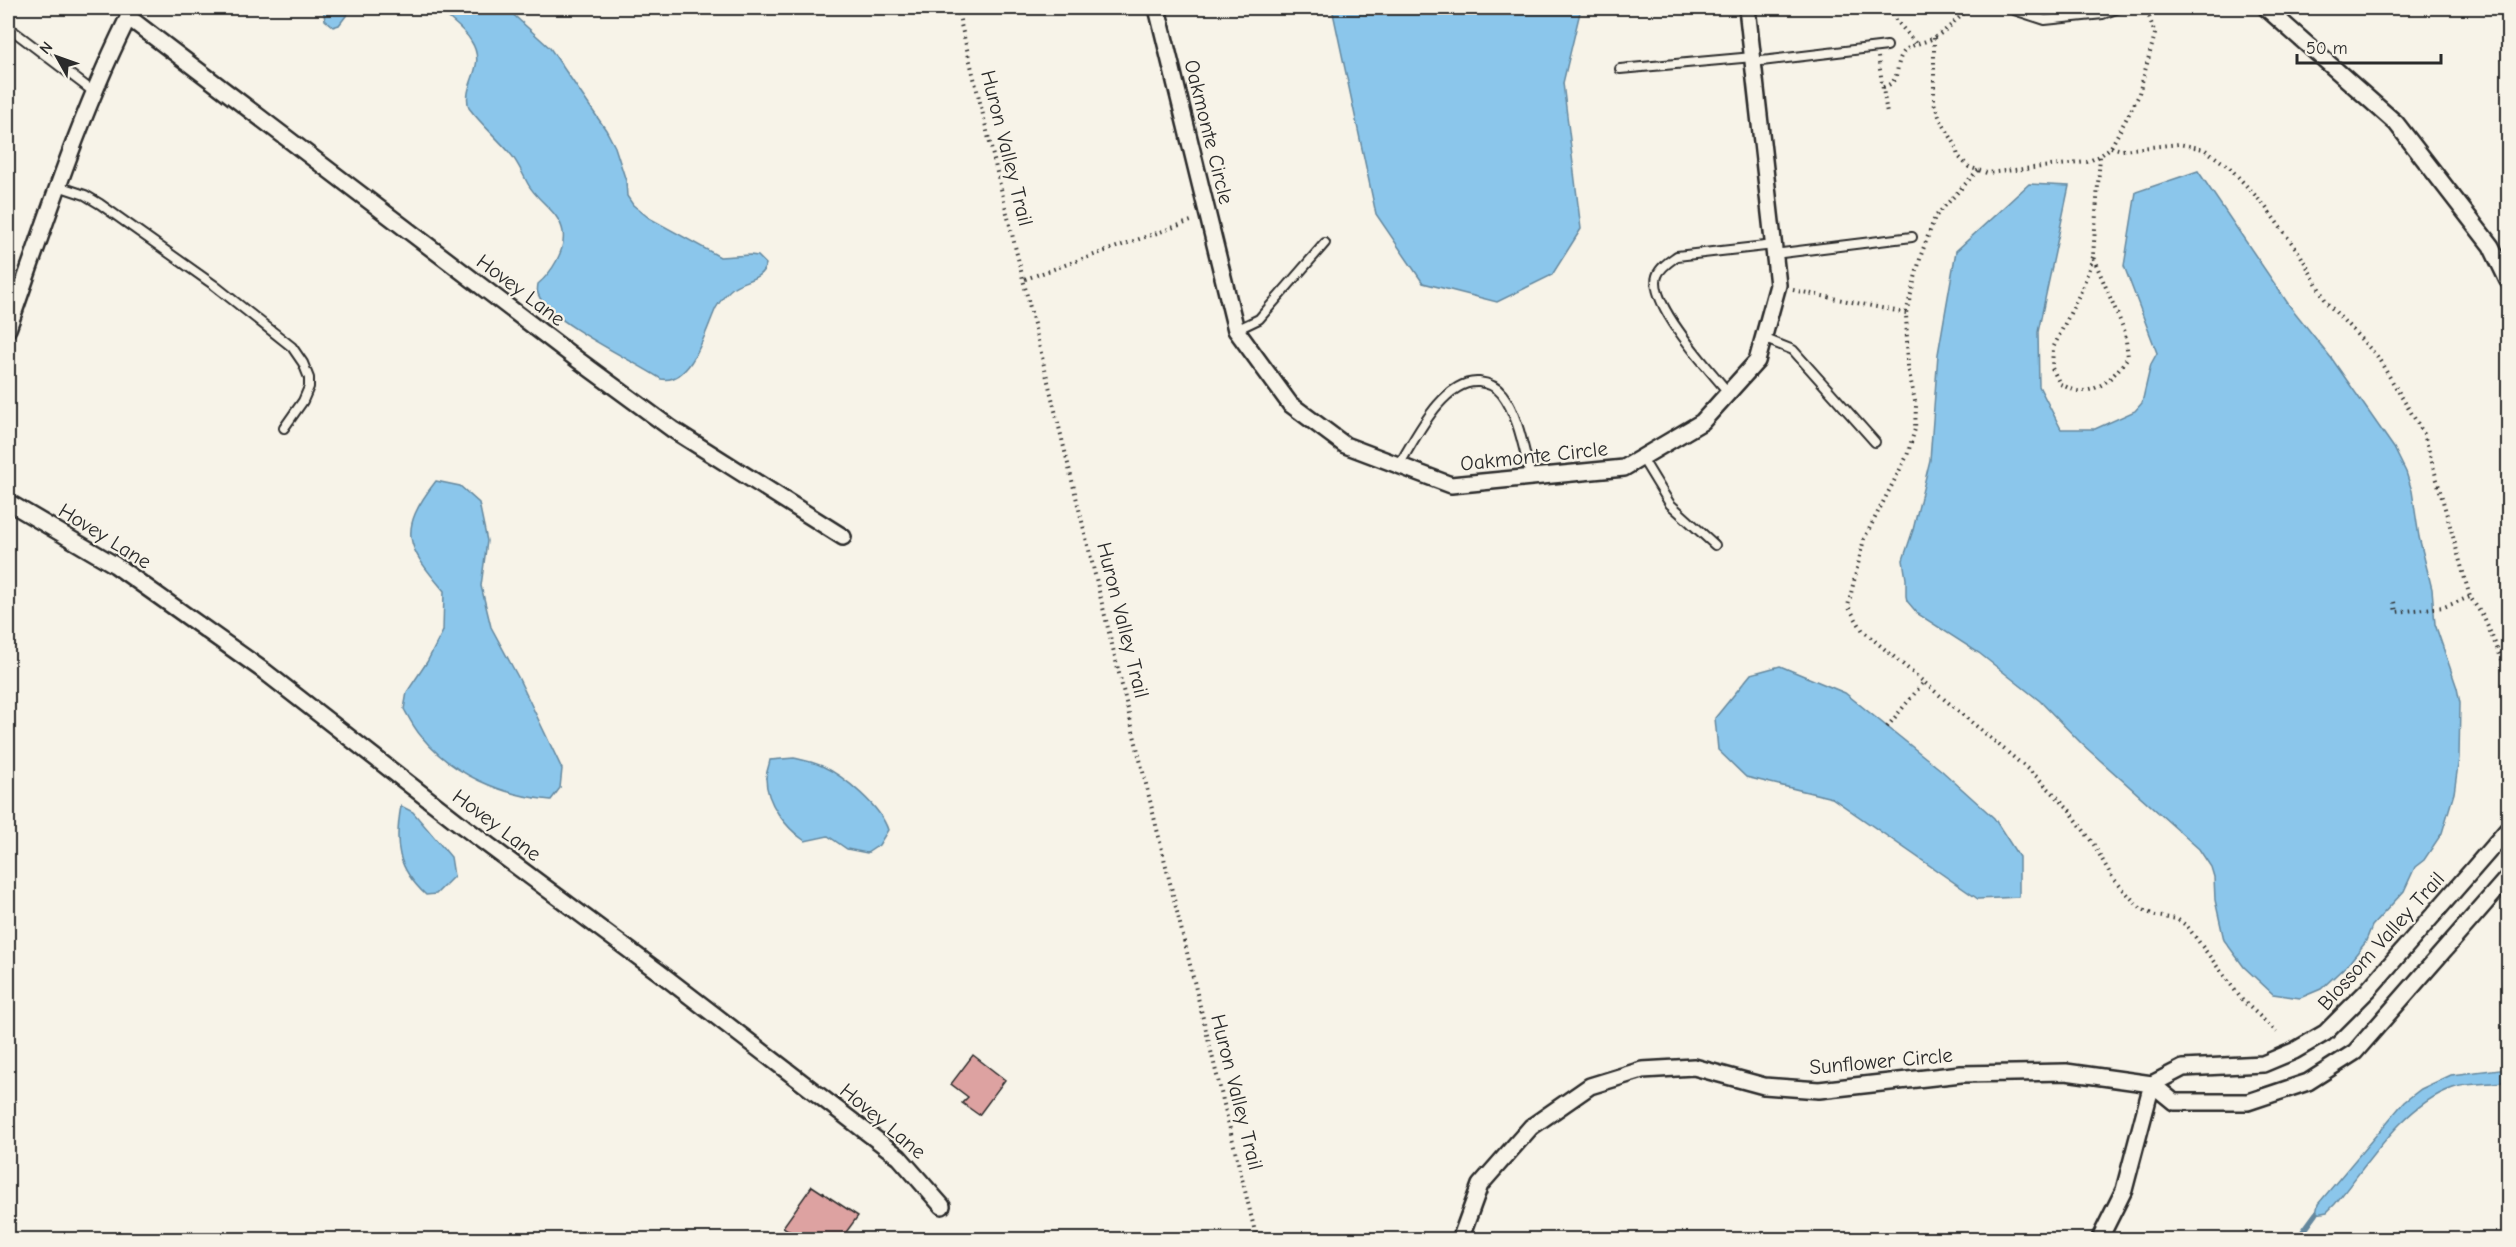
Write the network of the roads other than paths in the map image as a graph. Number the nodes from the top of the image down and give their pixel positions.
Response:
1 (1157, 8) edge
2 (1747, 8) edge
3 (2008, 8) edge
4 (2119, 8) edge
5 (2266, 8) edge
6 (131, 12) edge
7 (8, 27) edge
8 (1887, 46) dead end
9 (1753, 60) junction
10 (1620, 69) dead end
11 (95, 93) junction
12 (58, 186) junction
13 (1912, 237) dead end
14 (1325, 243) dead end
15 (1774, 249) junction
16 (2508, 280) edge
17 (8, 329) edge
18 (1236, 330) junction
19 (1763, 338) junction
20 (1729, 393) junction
21 (284, 428) dead end
22 (1875, 442) dead end
23 (1642, 458) junction
24 (1399, 465) junction
25 (1531, 477) junction
26 (8, 502) edge
27 (843, 537) dead end
28 (1715, 545) dead end
29 (2508, 830) edge
30 (2508, 877) edge
31 (2152, 1084) junction
32 (942, 1206) dead end
33 (8, 1235) edge
34 (14, 1239) edge
35 (1460, 1239) edge
36 (2099, 1239) edge

1 - 18 street, Oakmonte Circle
2 - 9 street, Oakmonte Circle
3 - 4 lane
5 - 16 street
6 - 11 street
6 - 27 street, Hovey Lane
7 - 11 lane
8 - 9 lane
9 - 10 lane
9 - 15 street, Oakmonte Circle
11 - 12 street
12 - 17 street
12 - 21 lane
13 - 15 lane
14 - 18 lane
15 - 19 street, Oakmonte Circle
15 - 20 lane
18 - 24 street, Oakmonte Circle
19 - 20 street, Oakmonte Circle
19 - 22 lane
20 - 23 street, Oakmonte Circle
23 - 25 street, Oakmonte Circle
23 - 28 lane
24 - 25 street, Oakmonte Circle
24 - 25 lane
26 - 32 street, Hovey Lane
29 - 31 street, Blossom Valley Trail
30 - 31 street
31 - 35 street, Sunflower Circle
31 - 36 street
33 - 34 lane

